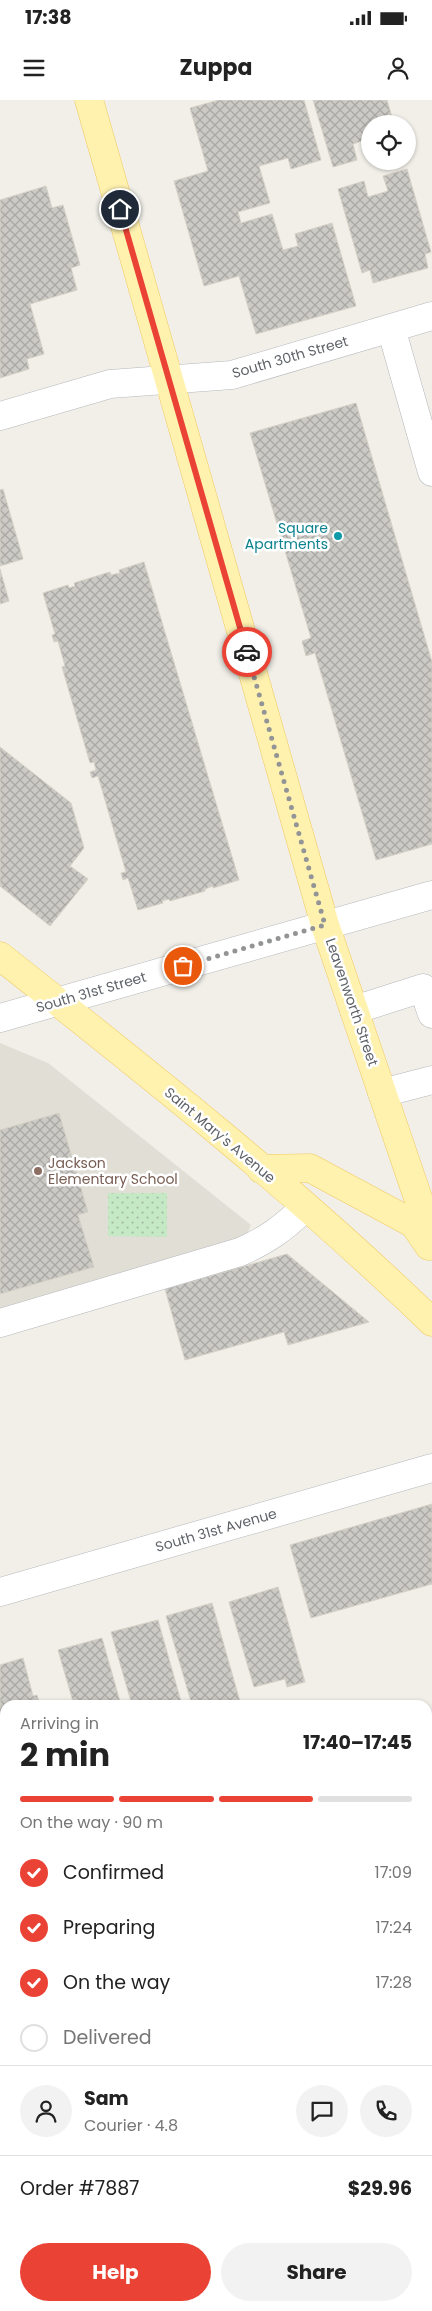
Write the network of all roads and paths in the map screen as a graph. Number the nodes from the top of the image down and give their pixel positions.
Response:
1 (89, 100) edge
2 (432, 316) edge
3 (391, 328) junction
4 (169, 380) junction
5 (0, 416) edge
6 (432, 472) edge
7 (432, 895) edge
8 (325, 925) junction
9 (0, 956) edge
10 (58, 1002) junction
11 (354, 1010) junction
12 (432, 1014) edge
13 (0, 1018) edge
14 (432, 1080) edge
15 (382, 1093) junction
16 (261, 1169) junction
17 (305, 1207) junction
18 (432, 1239) edge
19 (432, 1251) edge
20 (432, 1322) edge
21 (0, 1323) edge
22 (432, 1468) edge
23 (0, 1592) edge

1 - 4 main road, Leavenworth Street
2 - 3 street, South 30th Street
3 - 4 street, South 30th Street
3 - 6 street
4 - 5 street, South 30th Street
4 - 8 main road, Leavenworth Street
7 - 8 street, South 31st Street
8 - 10 street, South 31st Street
8 - 11 main road, Leavenworth Street
9 - 10 main road, Saint Mary's Avenue
10 - 13 street, South 31st Street
10 - 16 main road, Saint Mary's Avenue
11 - 12 street
11 - 15 main road, Leavenworth Street
14 - 15 street
15 - 18 main road, Leavenworth Street
16 - 17 main road, Saint Mary's Avenue
16 - 19 main road
17 - 20 main road, Saint Mary's Avenue
17 - 21 street
22 - 23 street, South 31st Avenue

